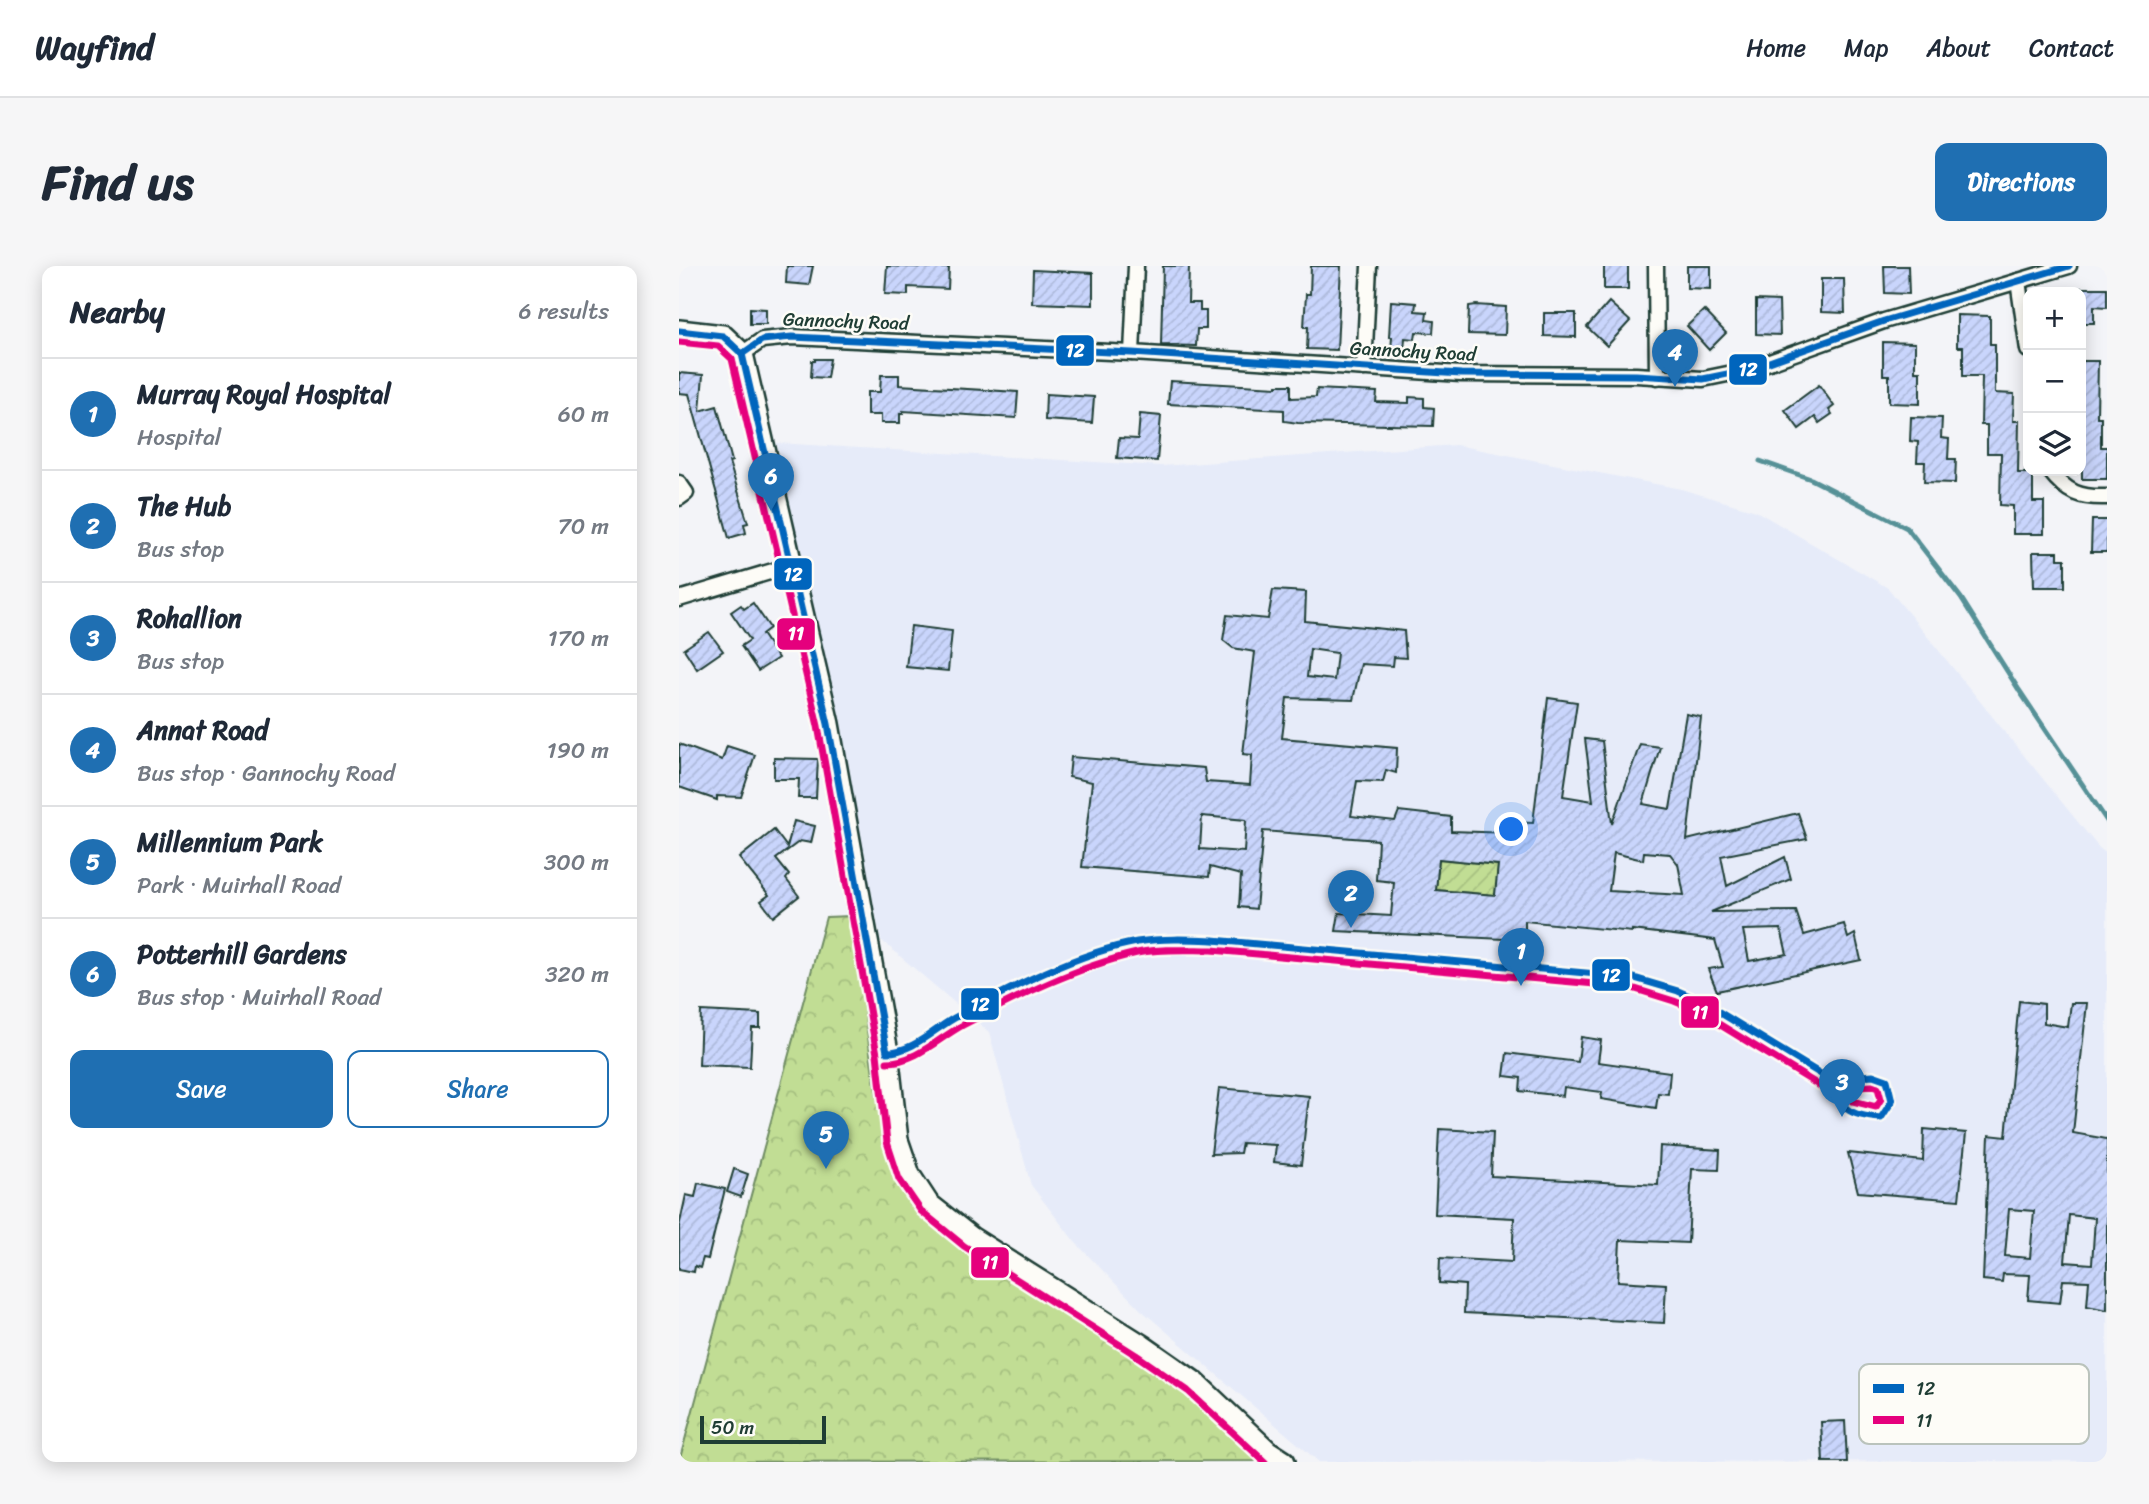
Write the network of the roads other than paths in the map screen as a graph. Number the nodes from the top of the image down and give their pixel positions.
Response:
1 (1136, 266) edge
2 (1369, 266) edge
3 (1656, 266) edge
4 (2069, 266) edge
5 (2018, 281) junction
6 (2023, 316) edge
7 (679, 331) edge
8 (1132, 353) junction
9 (742, 354) junction
10 (1364, 368) junction
11 (1657, 377) junction
12 (2055, 476) edge
13 (679, 483) edge
14 (2107, 497) edge
15 (679, 498) edge
16 (793, 565) junction
17 (679, 599) edge
18 (1284, 1462) edge

1 - 8 street
2 - 10 street
3 - 11 street
4 - 5 street, Gannochy Road
5 - 6 street
5 - 11 street, Gannochy Road
7 - 9 street
8 - 9 street, Gannochy Road
8 - 10 street, Gannochy Road
9 - 16 street
10 - 11 street, Gannochy Road
12 - 14 street
13 - 15 street
16 - 17 street
16 - 18 street

